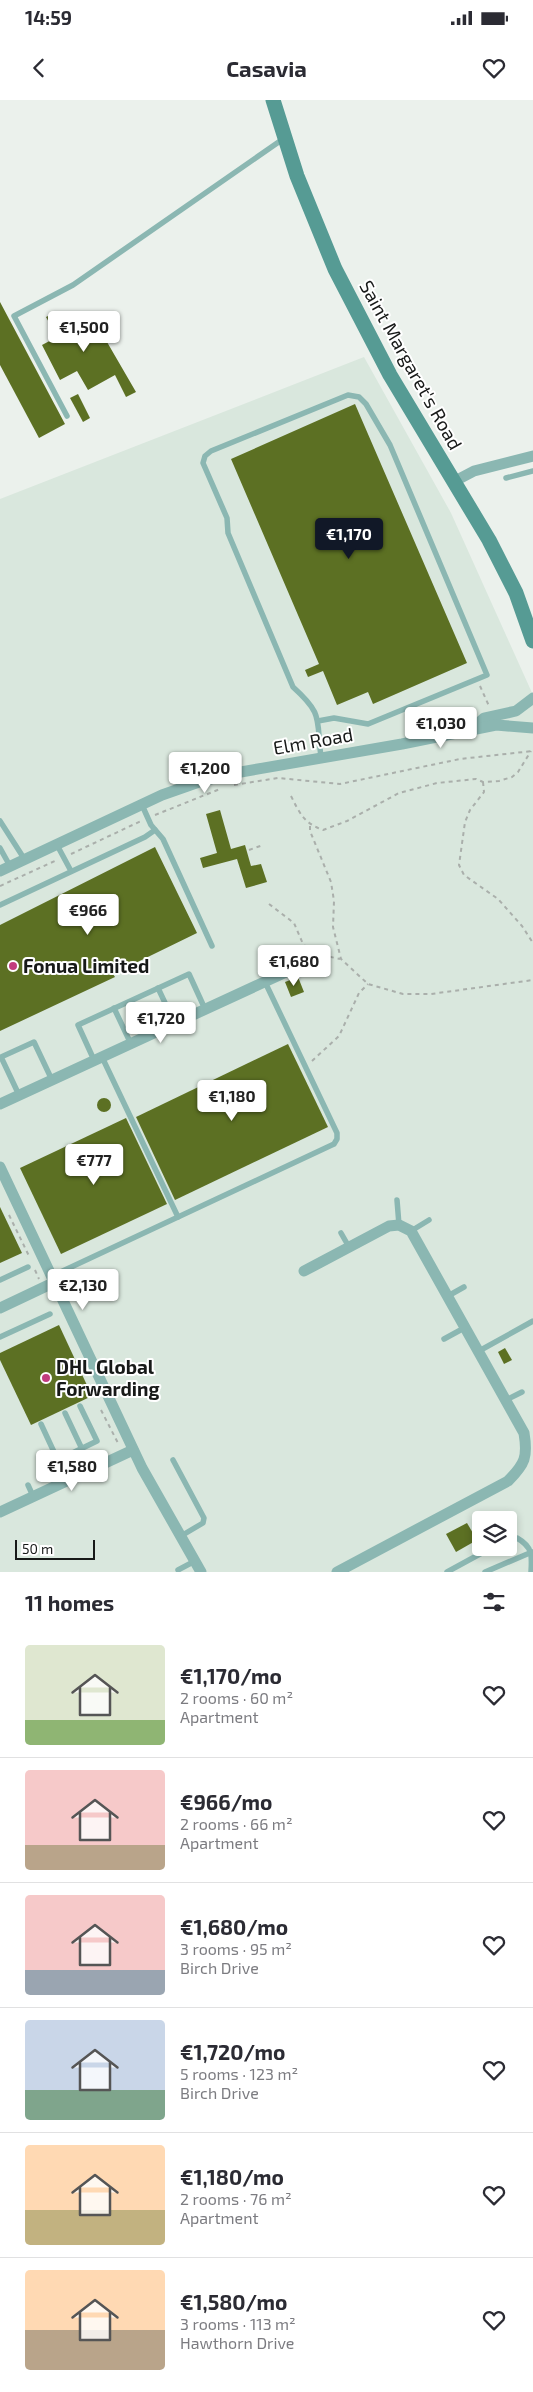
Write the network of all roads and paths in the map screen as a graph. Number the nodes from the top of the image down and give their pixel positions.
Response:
1 (273, 100) edge
2 (285, 138) junction
3 (66, 416) dead end
4 (533, 456) edge
5 (533, 471) edge
6 (506, 478) dead end
7 (455, 481) junction
8 (533, 641) edge
9 (477, 679) junction
10 (533, 698) edge
11 (491, 709) dead end
12 (533, 710) edge
13 (318, 722) junction
14 (496, 724) junction
15 (532, 728) edge
16 (471, 730) junction
17 (532, 751) edge
18 (321, 757) junction
19 (194, 766) dead end
20 (199, 782) junction
21 (484, 782) junction
22 (234, 785) dead end
23 (225, 787) dead end
24 (291, 796) dead end
25 (142, 805) junction
26 (148, 818) junction
27 (0, 821) edge
28 (310, 826) junction
29 (155, 830) junction
30 (57, 845) junction
31 (263, 845) dead end
32 (0, 849) edge
33 (249, 850) dead end
34 (63, 857) junction
35 (25, 860) junction
36 (5, 869) edge
37 (71, 872) junction
38 (0, 886) edge
39 (1, 902) edge
40 (269, 904) dead end
41 (533, 943) edge
42 (212, 946) dead end
43 (313, 955) junction
44 (341, 959) junction
45 (533, 980) edge
46 (265, 982) junction
47 (368, 984) junction
48 (158, 988) junction
49 (114, 1008) junction
50 (205, 1009) junction
51 (175, 1024) junction
52 (130, 1044) junction
53 (98, 1059) junction
54 (308, 1064) dead end
55 (52, 1080) junction
56 (19, 1095) junction
57 (0, 1104) edge
58 (0, 1167) edge
59 (398, 1200) dead end
60 (178, 1217) junction
61 (428, 1220) dead end
62 (398, 1225) junction
63 (412, 1231) junction
64 (341, 1234) dead end
65 (349, 1247) junction
66 (28, 1267) dead end
67 (304, 1271) dead end
68 (54, 1279) junction
69 (0, 1280) edge
70 (464, 1287) dead end
71 (448, 1296) junction
72 (0, 1308) edge
73 (50, 1314) dead end
74 (533, 1321) edge
75 (466, 1327) junction
76 (0, 1337) edge
77 (444, 1339) dead end
78 (479, 1351) junction
79 (522, 1392) dead end
80 (506, 1400) junction
81 (80, 1406) dead end
82 (65, 1413) dead end
83 (41, 1424) dead end
84 (82, 1449) junction
85 (133, 1450) junction
86 (58, 1460) junction
87 (173, 1460) dead end
88 (67, 1480) junction
89 (28, 1485) dead end
90 (34, 1496) junction
91 (0, 1511) edge
92 (181, 1536) junction
93 (517, 1538) edge
94 (532, 1552) edge
95 (476, 1556) edge
96 (195, 1561) junction
97 (353, 1568) edge
98 (178, 1570) dead end
99 (201, 1572) edge
100 (337, 1572) edge
101 (447, 1572) edge
102 (485, 1572) edge
103 (531, 1572) edge

1 - 2 main road, Saint Margaret's Road
2 - 3 lane
2 - 7 main road, Saint Margaret's Road
4 - 7 street
5 - 6 lane
7 - 8 main road, Saint Margaret's Road
9 - 11 path
9 - 13 lane
9 - 13 lane
10 - 16 street, Elm Road
12 - 14 street, Elm Road
13 - 18 lane
14 - 15 street, Elm Road
14 - 16 street, Elm Road
16 - 18 street, Elm Road
17 - 21 path
17 - 22 path
18 - 20 street, Elm Road
19 - 20 lane
20 - 25 street, Elm Road
21 - 28 path
21 - 41 path
23 - 26 path
24 - 28 path
25 - 26 lane
25 - 30 street, Elm Road
26 - 29 lane
26 - 34 path
27 - 35 lane
28 - 44 path
29 - 37 lane
29 - 42 lane
30 - 34 lane
30 - 35 street, Elm Road
31 - 33 path
32 - 36 lane
34 - 37 lane
34 - 38 path
35 - 36 street, Elm Road
37 - 39 lane
40 - 43 path
43 - 44 path
43 - 46 street
44 - 47 path
45 - 47 path
46 - 50 street
46 - 60 lane
47 - 54 path
48 - 49 lane
48 - 50 lane
48 - 51 lane
49 - 52 lane
49 - 53 lane
50 - 51 street
51 - 52 street
52 - 53 street
53 - 55 street
53 - 60 lane
55 - 56 street
55 - 56 lane
56 - 57 street
58 - 68 street
59 - 62 lane
60 - 68 lane
61 - 63 lane
62 - 63 street
62 - 65 street
63 - 71 street
64 - 65 lane
65 - 67 street
66 - 69 lane
68 - 72 street
68 - 85 street
70 - 71 lane
71 - 75 street
73 - 76 lane
74 - 78 lane
75 - 77 lane
75 - 78 street
78 - 80 street
79 - 80 lane
80 - 97 street
81 - 84 lane
82 - 84 lane
83 - 86 lane
84 - 86 lane
85 - 88 street
85 - 92 street
86 - 88 lane
87 - 92 lane
88 - 90 street
89 - 90 lane
90 - 91 street
92 - 96 street
93 - 94 lane
94 - 102 lane
94 - 103 lane
95 - 101 lane
96 - 98 lane
96 - 99 street
97 - 100 street

